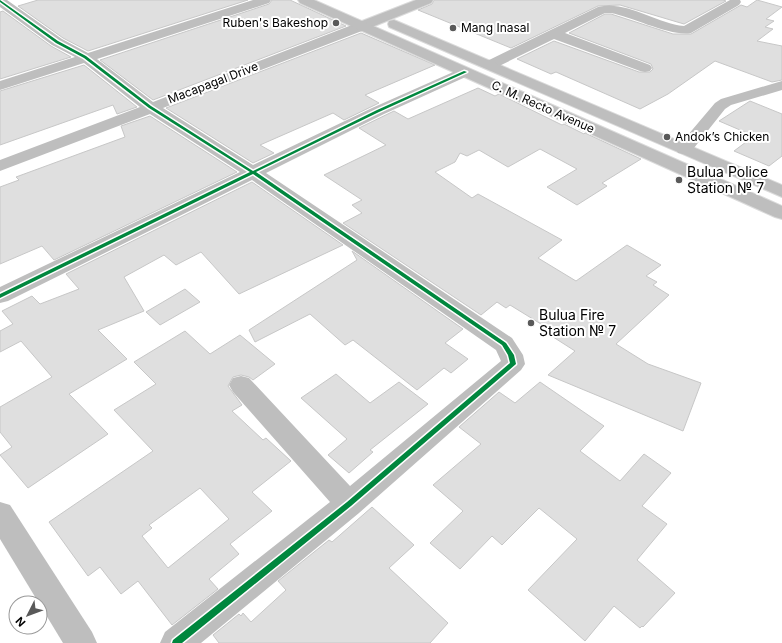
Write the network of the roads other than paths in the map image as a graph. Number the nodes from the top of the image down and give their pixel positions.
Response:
1 (265, 0) edge
2 (304, 0) edge
3 (427, 0) edge
4 (0, 1) edge
5 (736, 2) dead end
6 (371, 19) junction
7 (554, 34) junction
8 (85, 57) junction
9 (490, 66) junction
10 (645, 68) dead end
11 (465, 72) junction
12 (782, 85) edge
13 (0, 86) edge
14 (150, 107) junction
15 (684, 149) junction
16 (0, 166) edge
17 (254, 173) junction
18 (782, 192) edge
19 (782, 213) edge
20 (0, 296) edge
21 (241, 384) dead end
22 (349, 504) junction
23 (0, 514) edge
24 (81, 643) edge
25 (176, 643) edge

1 - 8 main road
2 - 6 main road, C. M. Recto Avenue
3 - 6 main road, Macapagal Drive
4 - 8 main road
5 - 7 main road
6 - 9 main road, C. M. Recto Avenue
6 - 11 main road, C. M. Recto Avenue
6 - 14 main road, Macapagal Drive
7 - 9 main road
7 - 10 main road
8 - 13 main road
8 - 14 main road
9 - 15 main road, C. M. Recto Avenue
11 - 17 main road
11 - 19 main road, C. M. Recto Avenue
12 - 15 main road
14 - 16 main road, Macapagal Drive
14 - 17 main road
15 - 18 main road, C. M. Recto Avenue
17 - 20 main road
17 - 22 main road
21 - 22 main road
22 - 25 main road
23 - 24 main road

